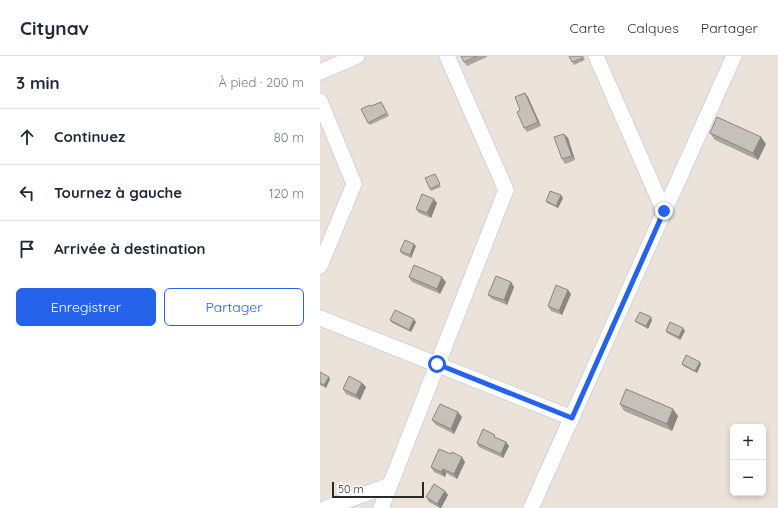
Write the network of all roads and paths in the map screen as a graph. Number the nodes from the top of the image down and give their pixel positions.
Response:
1 (357, 56) edge
2 (447, 56) edge
3 (596, 56) edge
4 (734, 56) edge
5 (320, 72) edge
6 (320, 101) edge
7 (664, 211) junction
8 (320, 266) edge
9 (320, 318) edge
10 (437, 364) junction
11 (572, 418) junction
12 (390, 485) junction
13 (326, 508) edge
14 (381, 508) edge
15 (531, 508) edge

1 - 5 street
2 - 10 street
3 - 7 street
4 - 7 street
6 - 8 street
7 - 11 street
9 - 10 street
10 - 11 street
10 - 12 street
11 - 15 street
12 - 13 street
12 - 14 street

